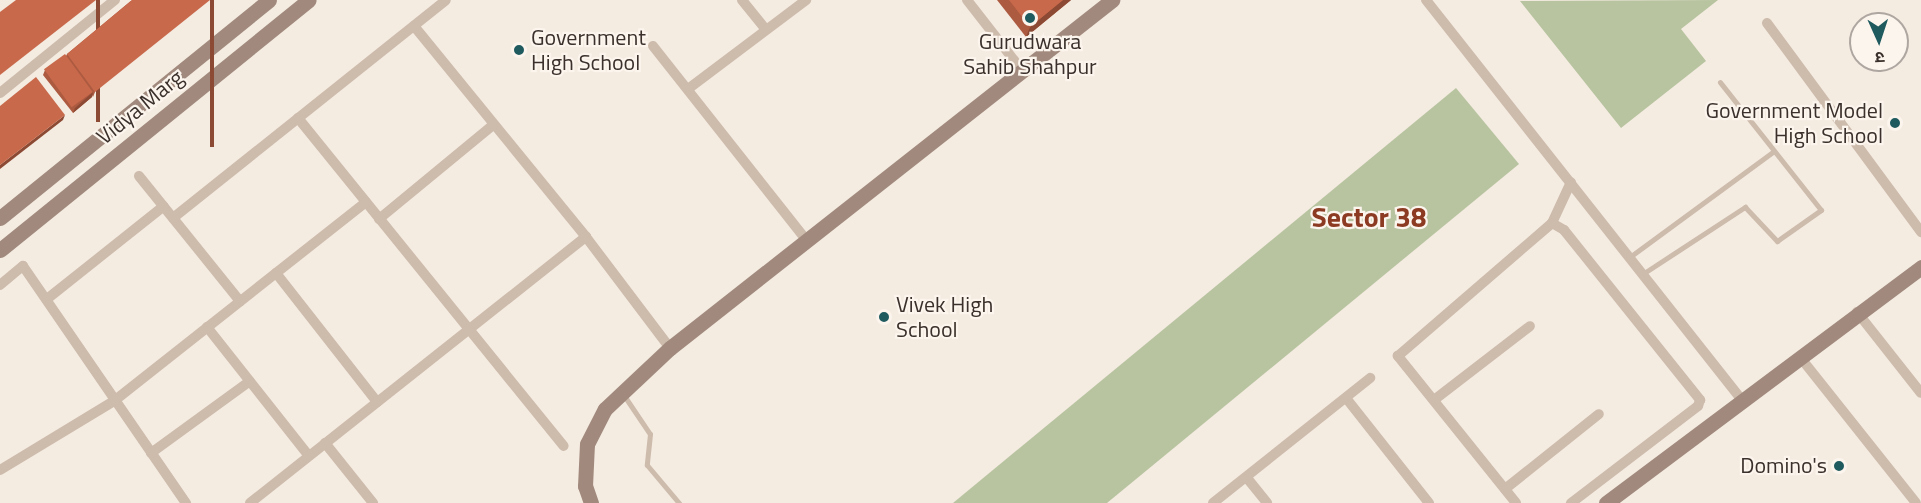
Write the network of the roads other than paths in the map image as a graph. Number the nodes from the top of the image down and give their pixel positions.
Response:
1 (116, 0) edge
2 (269, 0) edge
3 (309, 0) edge
4 (446, 0) edge
5 (742, 0) edge
6 (806, 0) edge
7 (967, 0) edge
8 (1112, 0) edge
9 (1426, 0) edge
10 (1767, 23) dead end
11 (414, 26) junction
12 (766, 30) junction
13 (653, 46) dead end
14 (1021, 69) junction
15 (1720, 82) dead end
16 (688, 89) junction
17 (0, 93) edge
18 (298, 118) junction
19 (493, 125) junction
20 (1774, 151) junction
21 (139, 176) dead end
22 (1571, 182) junction
23 (366, 202) junction
24 (164, 206) junction
25 (0, 218) edge
26 (173, 219) junction
27 (379, 219) junction
28 (1552, 223) junction
29 (1921, 232) edge
30 (586, 237) junction
31 (808, 242) junction
32 (0, 250) edge
33 (1631, 256) junction
34 (1921, 267) edge
35 (276, 273) junction
36 (1644, 273) junction
37 (0, 285) edge
38 (46, 299) junction
39 (240, 301) junction
40 (1857, 312) junction
41 (1530, 326) dead end
42 (207, 327) junction
43 (470, 329) junction
44 (670, 348) junction
45 (1800, 357) junction
46 (1370, 378) dead end
47 (250, 381) junction
48 (622, 393) junction
49 (1921, 393) edge
50 (1346, 398) junction
51 (1741, 399) junction
52 (1434, 400) junction
53 (114, 401) junction
54 (378, 402) junction
55 (1599, 414) dead end
56 (325, 443) junction
57 (564, 446) dead end
58 (151, 453) junction
59 (309, 456) junction
60 (0, 470) edge
61 (1247, 478) junction
62 (1505, 489) junction
63 (1613, 501) edge
64 (186, 503) edge
65 (250, 503) edge
66 (373, 503) edge
67 (591, 503) edge
68 (679, 503) edge
69 (1213, 503) edge
70 (1267, 503) edge
71 (1429, 503) edge
72 (1516, 503) edge
73 (1570, 503) edge
74 (1917, 503) edge

1 - 17 street
2 - 25 street, Vidya Marg
3 - 32 street, Vidya Marg
4 - 11 street
5 - 12 street
6 - 12 street
7 - 14 street
8 - 14 street
9 - 22 street
10 - 29 street
11 - 18 street
11 - 19 street
12 - 16 street
13 - 16 street
14 - 31 street
15 - 20 lane
16 - 31 street
18 - 23 street
18 - 26 street
19 - 27 street
19 - 30 street
20 - 33 lane
20 - 36 lane
21 - 24 street
22 - 28 street
22 - 33 street
23 - 27 street
23 - 35 street
24 - 26 street
24 - 38 street
26 - 39 street
27 - 43 street
28 - 52 street
28 - 73 street
30 - 43 street
30 - 44 street
31 - 44 street
33 - 36 street
34 - 40 street
35 - 39 street
35 - 54 street
36 - 51 street
37 - 38 street
38 - 53 street
39 - 42 street
40 - 45 street
40 - 49 street
41 - 52 street
42 - 47 street
42 - 53 street
43 - 54 street
43 - 57 street
44 - 48 street
45 - 51 street
45 - 74 street
46 - 50 street
47 - 58 street
47 - 59 street
48 - 67 street
48 - 68 lane
50 - 61 street
50 - 71 street
51 - 63 street
52 - 62 street
53 - 58 street
53 - 60 street
54 - 56 street
55 - 62 street
56 - 59 street
56 - 66 street
58 - 64 street
59 - 65 street
61 - 69 street
61 - 70 street
62 - 72 street

